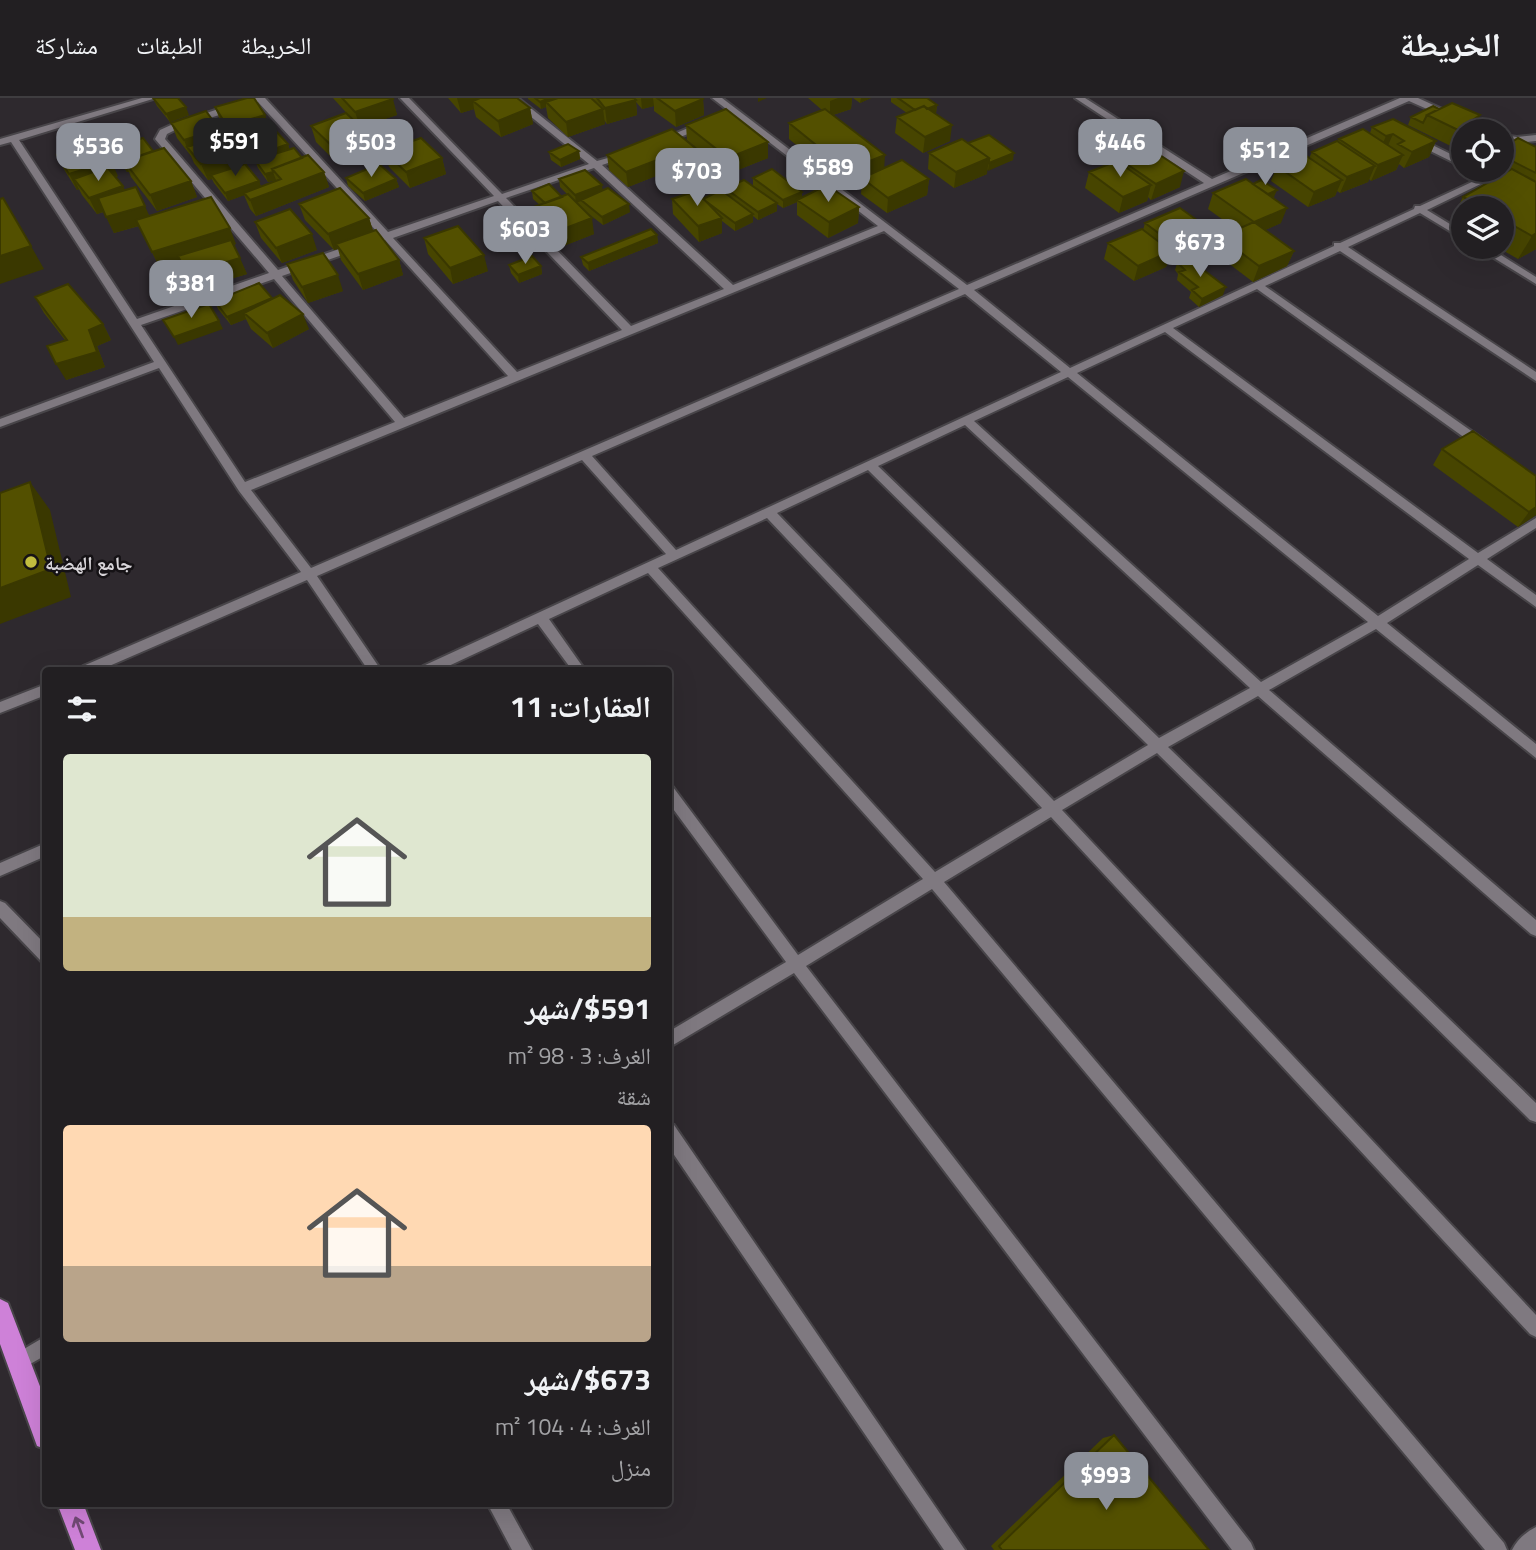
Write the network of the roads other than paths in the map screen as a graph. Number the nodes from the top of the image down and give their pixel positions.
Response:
1 (152, 98) edge
2 (260, 98) edge
3 (404, 98) edge
4 (512, 98) edge
5 (716, 98) edge
6 (1079, 98) edge
7 (1409, 98) edge
8 (126, 101) edge
9 (543, 110) edge
10 (735, 113) junction
11 (532, 114) junction
12 (1367, 116) junction
13 (723, 118) edge
14 (1459, 119) edge
15 (710, 122) edge
16 (1379, 122) edge
17 (1403, 134) edge
18 (13, 138) junction
19 (1536, 138) edge
20 (1514, 140) edge
21 (0, 142) edge
22 (646, 146) edge
23 (634, 151) edge
24 (1451, 157) edge
25 (596, 165) junction
26 (1478, 182) edge
27 (1212, 183) junction
28 (502, 199) junction
29 (1418, 208) junction
30 (885, 227) junction
31 (1451, 229) edge
32 (388, 238) junction
33 (1338, 245) junction
34 (1500, 259) edge
35 (279, 276) junction
36 (1536, 281) edge
37 (1256, 284) junction
38 (731, 289) junction
39 (966, 289) junction
40 (135, 323) junction
41 (1165, 327) junction
42 (629, 331) junction
43 (161, 363) junction
44 (1067, 373) junction
45 (1536, 376) edge
46 (515, 377) junction
47 (966, 420) junction
48 (0, 423) edge
49 (402, 423) junction
50 (1491, 450) edge
51 (584, 455) junction
52 (870, 465) junction
53 (243, 488) junction
54 (768, 511) junction
55 (1536, 522) edge
56 (675, 556) junction
57 (1479, 558) junction
58 (651, 568) junction
59 (309, 575) junction
60 (1536, 602) edge
61 (540, 617) junction
62 (1379, 622) junction
63 (95, 667) edge
64 (373, 667) edge
65 (434, 667) edge
66 (577, 667) edge
67 (42, 691) edge
68 (1262, 691) junction
69 (0, 708) edge
70 (1159, 746) junction
71 (1536, 752) edge
72 (672, 796) edge
73 (1053, 810) junction
74 (42, 851) edge
75 (0, 870) edge
76 (933, 880) junction
77 (0, 908) edge
78 (1536, 929) edge
79 (42, 953) edge
80 (797, 965) junction
81 (672, 1039) edge
82 (1536, 1114) edge
83 (672, 1137) edge
84 (0, 1311) edge
85 (1536, 1328) edge
86 (42, 1347) edge
87 (18, 1362) junction
88 (42, 1426) edge
89 (72, 1507) edge
90 (498, 1507) edge
91 (1536, 1537) edge
92 (88, 1550) edge
93 (522, 1550) edge
94 (956, 1550) edge
95 (1244, 1550) edge
96 (1497, 1550) edge
97 (1522, 1550) edge

1 - 8 street
2 - 32 street
2 - 35 street
3 - 28 street
4 - 11 street
5 - 10 street
6 - 27 street
7 - 12 street
7 - 14 street
8 - 18 street
9 - 11 street
10 - 13 street
10 - 30 street
11 - 25 street
12 - 16 street
12 - 27 street
15 - 22 street
17 - 24 street
18 - 21 street
18 - 40 street
19 - 20 street
23 - 25 street
25 - 28 street
25 - 38 street
26 - 29 street
27 - 39 street
28 - 32 street
28 - 42 street
29 - 31 street
29 - 33 street
30 - 38 street
30 - 39 street
32 - 35 street
32 - 46 street
33 - 37 street
33 - 45 street
34 - 36 street
35 - 40 street
35 - 49 street
37 - 41 street
37 - 50 street
38 - 42 street
39 - 44 street
39 - 51 street
40 - 43 street
41 - 44 street
41 - 57 street
42 - 46 street
43 - 48 street
43 - 53 street
44 - 47 street
44 - 62 street
46 - 49 street
47 - 52 street
47 - 68 street
49 - 53 street
51 - 56 street
51 - 59 street
52 - 54 street
52 - 70 street
53 - 59 street
54 - 56 street
54 - 73 street
55 - 57 street
56 - 58 street
57 - 60 street
57 - 62 street
58 - 61 street
58 - 76 street
59 - 63 street
59 - 64 street
61 - 65 street
61 - 66 street
62 - 68 street
62 - 71 street
67 - 69 street
68 - 70 street
68 - 78 street
70 - 73 street
70 - 82 street
72 - 80 street
73 - 76 street
73 - 85 street
74 - 75 street
76 - 80 street
76 - 96 street
77 - 79 street
80 - 81 street
80 - 95 street
83 - 94 street
84 - 87 highway
86 - 87 street
87 - 88 highway
92 -> 89 highway
90 - 93 street
91 - 97 street

